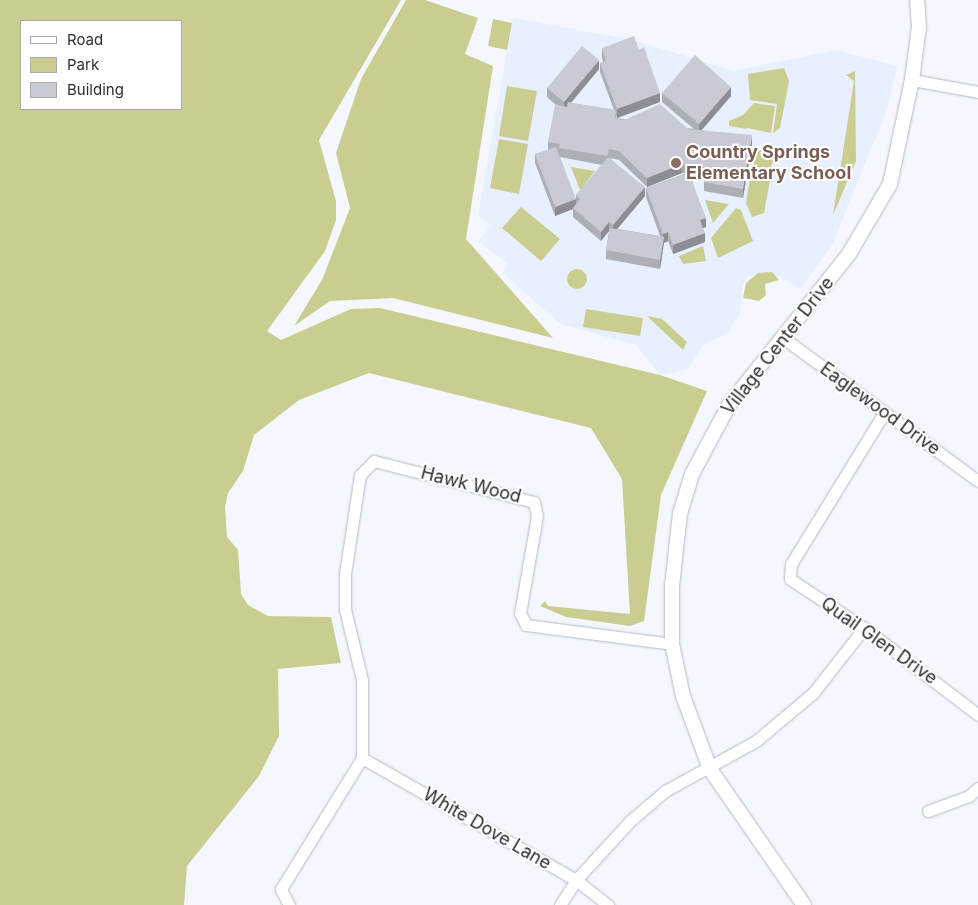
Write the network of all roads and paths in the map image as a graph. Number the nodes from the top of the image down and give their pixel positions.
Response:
1 (917, 0) edge
2 (912, 80) junction
3 (978, 92) edge
4 (782, 337) junction
5 (884, 413) junction
6 (978, 481) edge
7 (864, 628) junction
8 (672, 644) junction
9 (978, 715) edge
10 (362, 758) junction
11 (710, 769) junction
12 (978, 788) edge
13 (928, 811) dead end
14 (576, 880) junction
15 (289, 905) edge
16 (560, 905) edge
17 (608, 905) edge
18 (804, 905) edge

1 - 2 street, Village Center Drive
2 - 3 street
2 - 4 street, Village Center Drive
4 - 5 street, Eaglewood Drive
4 - 8 street, Village Center Drive
5 - 6 street, Eaglewood Drive
5 - 7 street, Quail Glen Drive
7 - 9 street, Quail Glen Drive
7 - 11 street
8 - 10 street, Hawk Wood
8 - 11 street, Village Center Drive
10 - 14 street, White Dove Lane
10 - 15 street
11 - 14 street
11 - 18 street, Village Center Drive
12 - 13 street
14 - 16 street
14 - 17 street, White Dove Lane

